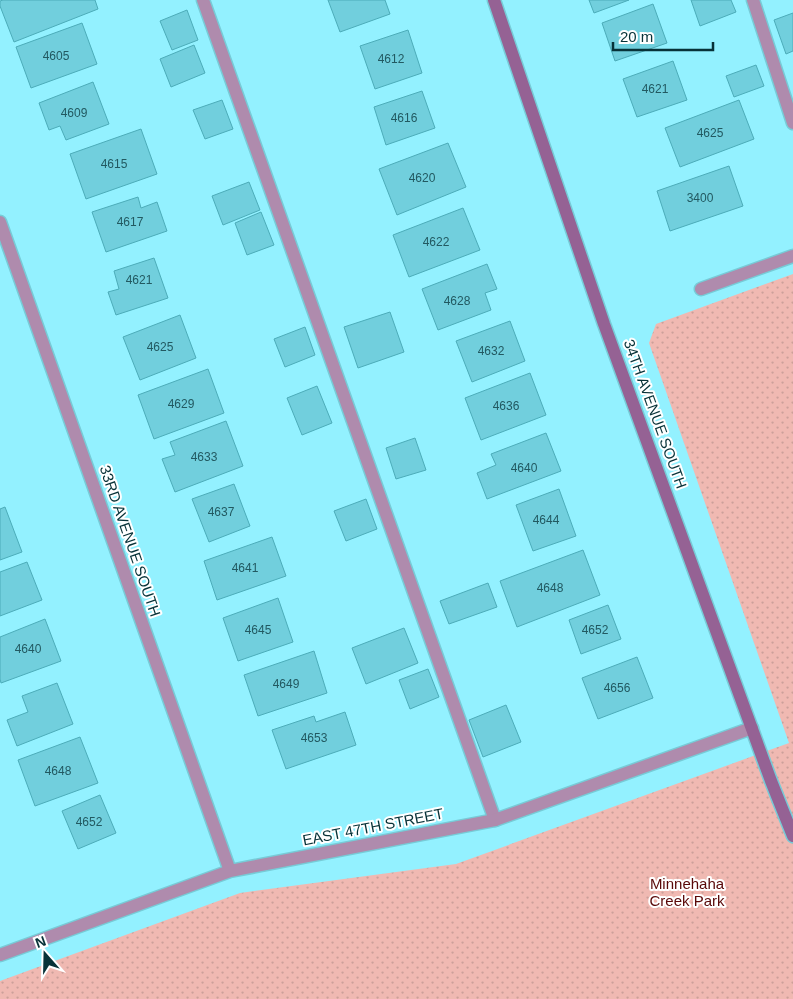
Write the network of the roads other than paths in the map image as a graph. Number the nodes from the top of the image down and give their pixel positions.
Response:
1 (203, 0) edge
2 (494, 0) edge
3 (753, 0) edge
4 (793, 123) edge
5 (0, 222) edge
6 (793, 256) edge
7 (701, 289) dead end
8 (752, 728) junction
9 (496, 820) junction
10 (793, 836) edge
11 (230, 871) junction
12 (0, 955) edge

1 - 9 street
2 - 8 street, 34TH AVENUE SOUTH
3 - 4 street
5 - 11 street, 33RD AVENUE SOUTH
6 - 7 street
8 - 9 street, EAST 47TH STREET
8 - 10 street, 34TH AVENUE SOUTH
9 - 11 street, EAST 47TH STREET
11 - 12 street, EAST 47TH STREET

